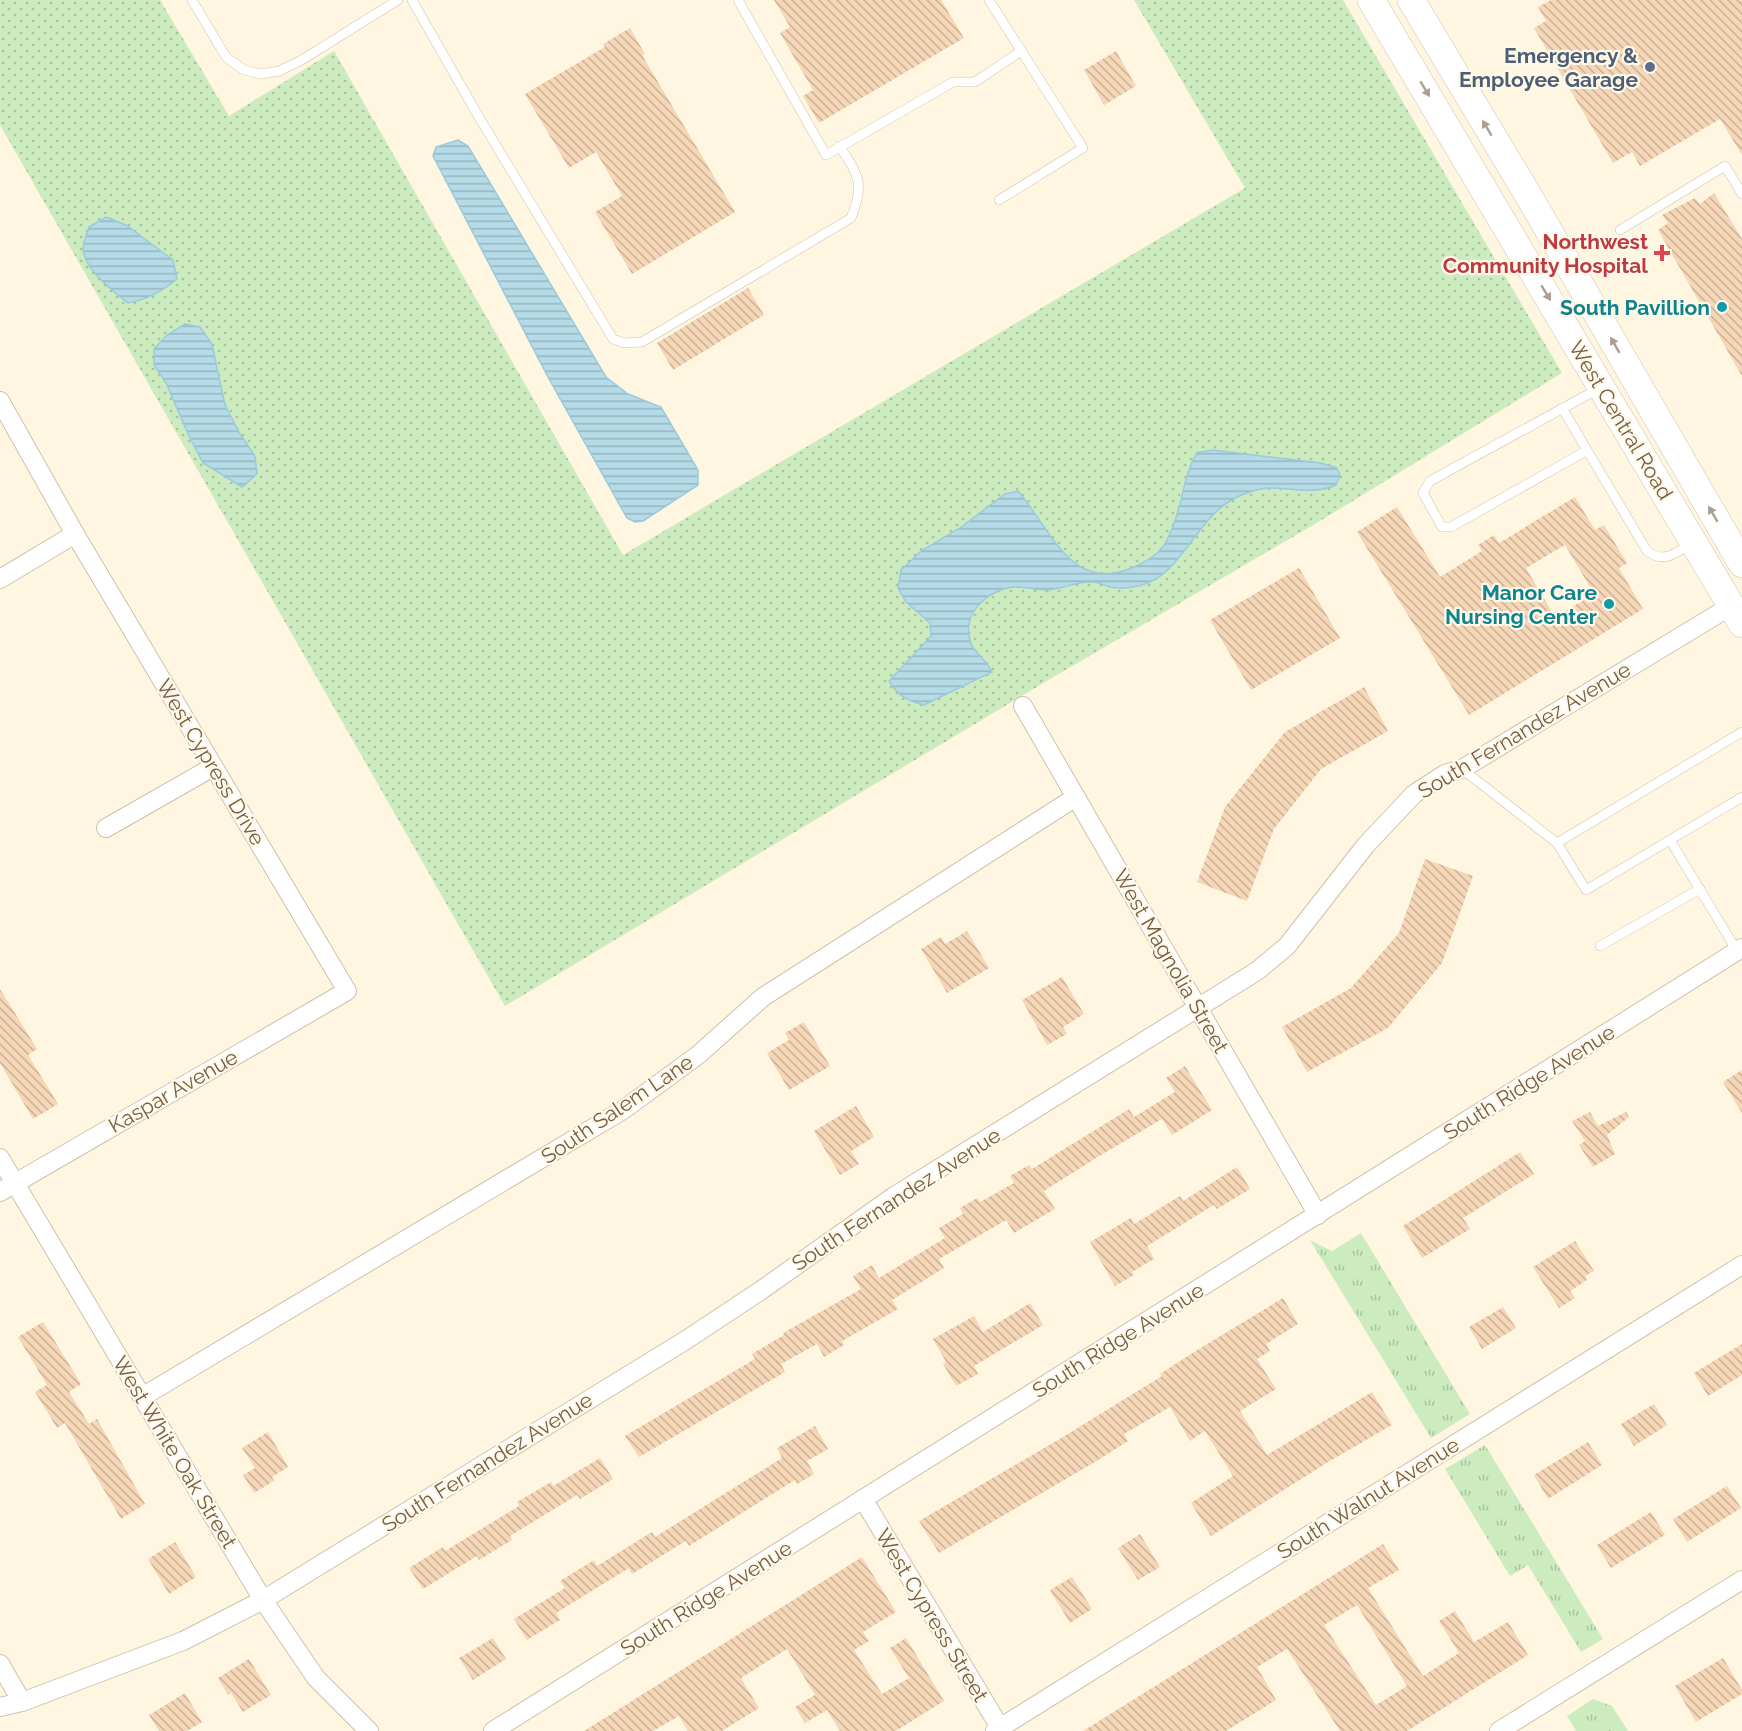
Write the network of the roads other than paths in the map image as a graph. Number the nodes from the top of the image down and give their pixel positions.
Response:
1 (192, 0) edge
2 (398, 0) edge
3 (412, 0) edge
4 (738, 0) edge
5 (989, 0) edge
6 (1371, 0) edge
7 (1411, 0) edge
8 (1021, 51) junction
9 (839, 146) junction
10 (1742, 194) edge
11 (999, 200) dead end
12 (1620, 230) dead end
13 (1601, 387) junction
14 (0, 401) edge
15 (1562, 408) junction
16 (1586, 451) junction
17 (75, 534) junction
18 (1694, 542) junction
19 (1742, 564) edge
20 (0, 579) edge
21 (1738, 610) edge
22 (1023, 706) dead end
23 (1742, 732) edge
24 (213, 767) junction
25 (1462, 769) junction
26 (1076, 797) junction
27 (1742, 797) edge
28 (106, 828) dead end
29 (1670, 840) junction
30 (1557, 843) junction
31 (1700, 889) junction
32 (1600, 946) dead end
33 (1740, 949) edge
34 (347, 991) joint
35 (1198, 1008) junction
36 (0, 1158) edge
37 (8, 1188) edge
38 (1318, 1215) junction
39 (1742, 1265) edge
40 (142, 1397) junction
41 (863, 1499) junction
42 (1742, 1580) edge
43 (263, 1600) junction
44 (0, 1664) edge
45 (22, 1702) junction
46 (0, 1707) edge
47 (999, 1730) edge
48 (369, 1731) edge
49 (493, 1731) edge
50 (1499, 1731) edge

1 - 2 lane
3 - 9 lane
4 - 9 lane
5 - 8 lane
6 -> 13 main road, West Central Road
19 -> 7 main road, West Central Road
8 - 9 lane
8 - 11 lane
10 - 12 lane
13 - 15 lane
13 - 18 main road, West Central Road
14 - 17 street, West Cypress Drive
15 - 16 lane
15 - 16 lane
16 - 18 lane
17 - 20 street
17 - 24 street, West Cypress Drive
18 - 21 main road, West Central Road
21 - 25 street, South Fernandez Avenue
22 - 26 street, West Magnolia Street
23 - 30 lane
24 - 28 street
24 - 34 street, West Cypress Drive
25 - 30 lane
25 - 35 street, South Fernandez Avenue
26 - 35 street, West Magnolia Street
26 - 40 street, South Salem Lane
27 - 29 lane
29 - 30 lane
29 - 31 lane
31 - 32 lane
31 - 33 lane
33 - 38 street, South Ridge Avenue
34 - 37 street, Kaspar Avenue
35 - 38 street, West Magnolia Street
35 - 43 street, South Fernandez Avenue
36 - 37 street, West White Oak Street
37 - 40 street, West White Oak Street
38 - 41 street, South Ridge Avenue
39 - 47 street, South Walnut Avenue
40 - 43 street, West White Oak Street
41 - 47 street, West Cypress Street
41 - 49 street, South Ridge Avenue
42 - 50 street
43 - 45 street, South Fernandez Avenue
43 - 48 street, West White Oak Street
44 - 45 street
45 - 46 street, South Fernandez Avenue

